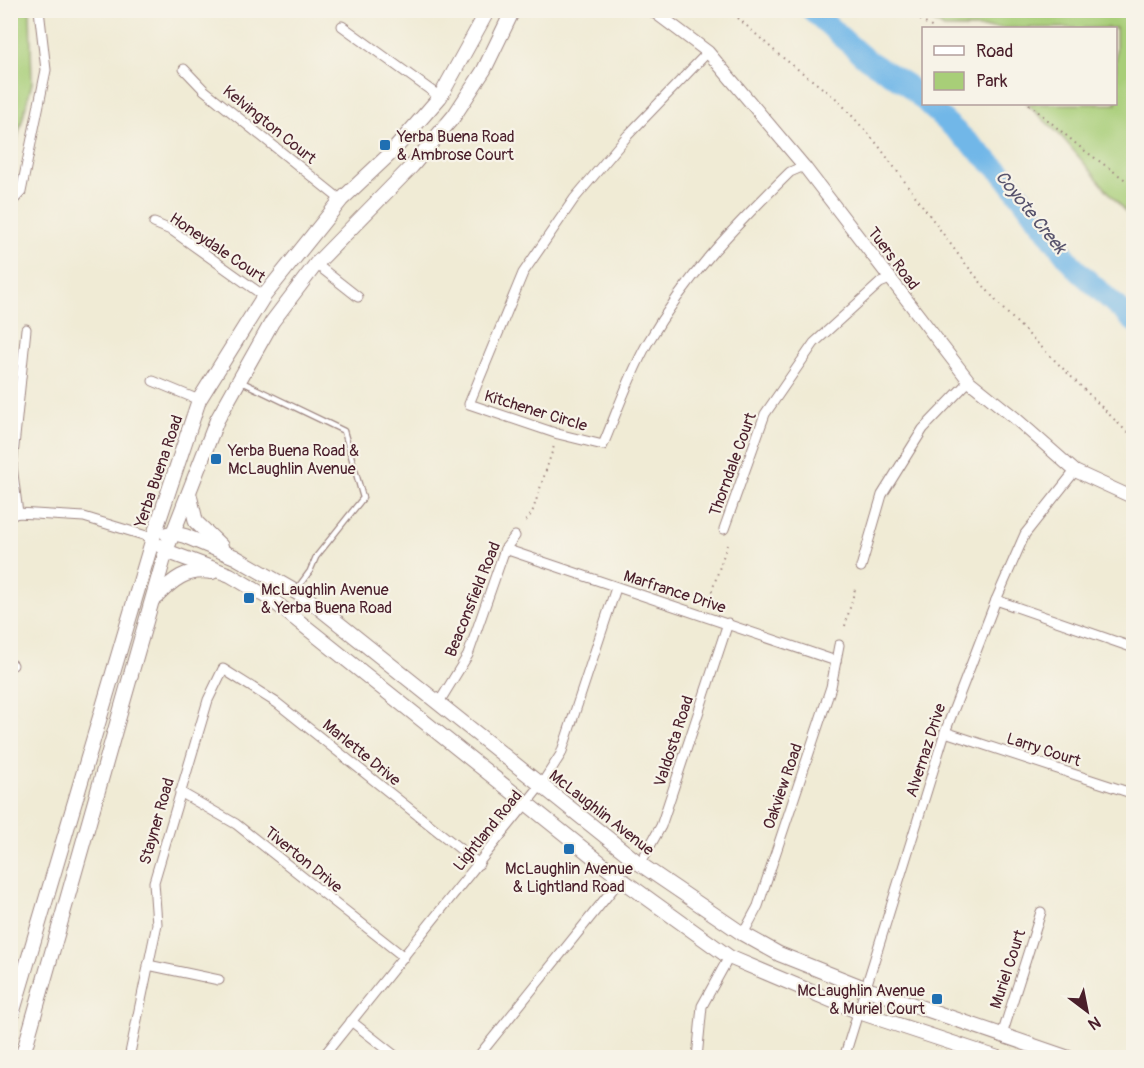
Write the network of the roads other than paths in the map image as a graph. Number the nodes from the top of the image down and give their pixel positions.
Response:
1 (39, 10) edge
2 (488, 10) edge
3 (513, 10) edge
4 (652, 10) edge
5 (342, 26) dead end
6 (708, 52) junction
7 (184, 69) dead end
8 (440, 97) junction
9 (804, 166) junction
10 (341, 200) junction
11 (10, 204) edge
12 (154, 223) dead end
13 (316, 264) junction
14 (890, 279) junction
15 (264, 296) junction
16 (358, 297) dead end
17 (26, 329) dead end
18 (238, 380) junction
19 (153, 381) dead end
20 (969, 381) junction
21 (199, 400) junction
22 (1075, 471) junction
23 (189, 492) junction
24 (1134, 498) edge
25 (14, 514) edge
26 (724, 530) dead end
27 (173, 533) junction
28 (515, 536) dead end
29 (153, 538) junction
30 (505, 549) junction
31 (166, 551) junction
32 (235, 557) junction
33 (861, 567) dead end
34 (230, 575) junction
35 (616, 588) junction
36 (296, 590) junction
37 (154, 598) junction
38 (996, 600) junction
39 (728, 623) junction
40 (839, 645) dead end
41 (1134, 648) edge
42 (836, 661) junction
43 (222, 669) joint
44 (438, 704) junction
45 (945, 732) junction
46 (542, 786) junction
47 (180, 792) junction
48 (1134, 794) edge
49 (528, 803) junction
50 (479, 864) junction
51 (640, 864) junction
52 (621, 879) junction
53 (1041, 912) dead end
54 (743, 934) junction
55 (404, 957) junction
56 (729, 957) junction
57 (148, 965) junction
58 (219, 980) dead end
59 (867, 989) junction
60 (859, 1012) junction
61 (10, 1021) edge
62 (351, 1021) junction
63 (1002, 1035) junction
64 (22, 1058) edge
65 (129, 1058) edge
66 (322, 1058) edge
67 (398, 1058) edge
68 (477, 1058) edge
69 (697, 1058) edge
70 (844, 1058) edge
71 (998, 1058) edge
72 (1069, 1058) edge

1 - 11 street
2 - 8 main road, Yerba Buena Road
3 - 13 main road, Yerba Buena Road
4 - 6 street, Tuers Road
5 - 8 street
6 - 9 street, Tuers Road
6 - 9 street, Kitchener Circle
7 - 10 street, Kelvington Court
8 - 10 main road, Yerba Buena Road
9 - 14 street, Tuers Road
10 - 15 main road, Yerba Buena Road
12 - 15 street, Honeydale Court
13 - 16 street
13 - 18 main road, Yerba Buena Road
14 - 20 street, Tuers Road
14 - 26 street, Thorndale Court
15 - 21 main road, Yerba Buena Road
17 - 25 street
18 - 23 main road, Yerba Buena Road
18 - 36 lane
19 - 21 street
20 - 22 street, Tuers Road
20 - 33 street
21 - 29 main road, Yerba Buena Road
22 - 24 street, Tuers Road
22 - 38 street, Alvernaz Drive
23 - 27 main road, Yerba Buena Road
23 - 32 main road
25 - 29 street
27 - 29 main road
27 - 31 main road, Yerba Buena Road
27 - 32 main road, McLaughlin Avenue
28 - 30 street, Beaconsfield Road
29 - 31 main road
29 - 61 main road, Yerba Buena Road
30 - 35 street, Marfrance Drive
30 - 44 street, Beaconsfield Road
31 - 34 main road
31 - 37 main road, Yerba Buena Road
32 - 36 main road, McLaughlin Avenue
34 - 37 main road
34 - 49 main road
35 - 39 street, Marfrance Drive
35 - 46 street, Lightland Road
36 - 44 main road, McLaughlin Avenue
37 - 64 main road, Yerba Buena Road
38 - 41 street
38 - 45 street, Alvernaz Drive
39 - 42 street, Marfrance Drive
39 - 51 street, Valdosta Road
40 - 42 street, Oakview Road
42 - 54 street, Oakview Road
43 - 47 street, Stayner Road
43 - 50 street, Marlette Drive
44 - 46 main road, McLaughlin Avenue
45 - 48 street, Larry Court
45 - 59 street, Alvernaz Drive
46 - 49 street, Lightland Road
46 - 51 main road, McLaughlin Avenue
47 - 55 street, Tiverton Drive
47 - 57 street, Stayner Road
49 - 50 street, Lightland Road
49 - 52 main road
50 - 55 street, Lightland Road
51 - 54 main road, McLaughlin Avenue
52 - 56 main road
52 - 68 street
53 - 63 street, Muriel Court
54 - 59 main road, McLaughlin Avenue
55 - 62 street, Lightland Road
56 - 60 main road
56 - 69 street
57 - 58 street
57 - 65 street, Stayner Road
59 - 60 street, Alvernaz Drive
59 - 63 main road, McLaughlin Avenue
60 - 70 street, Alvernaz Drive
60 - 71 main road
62 - 66 street, Lightland Road
62 - 67 street
63 - 72 main road, McLaughlin Avenue

